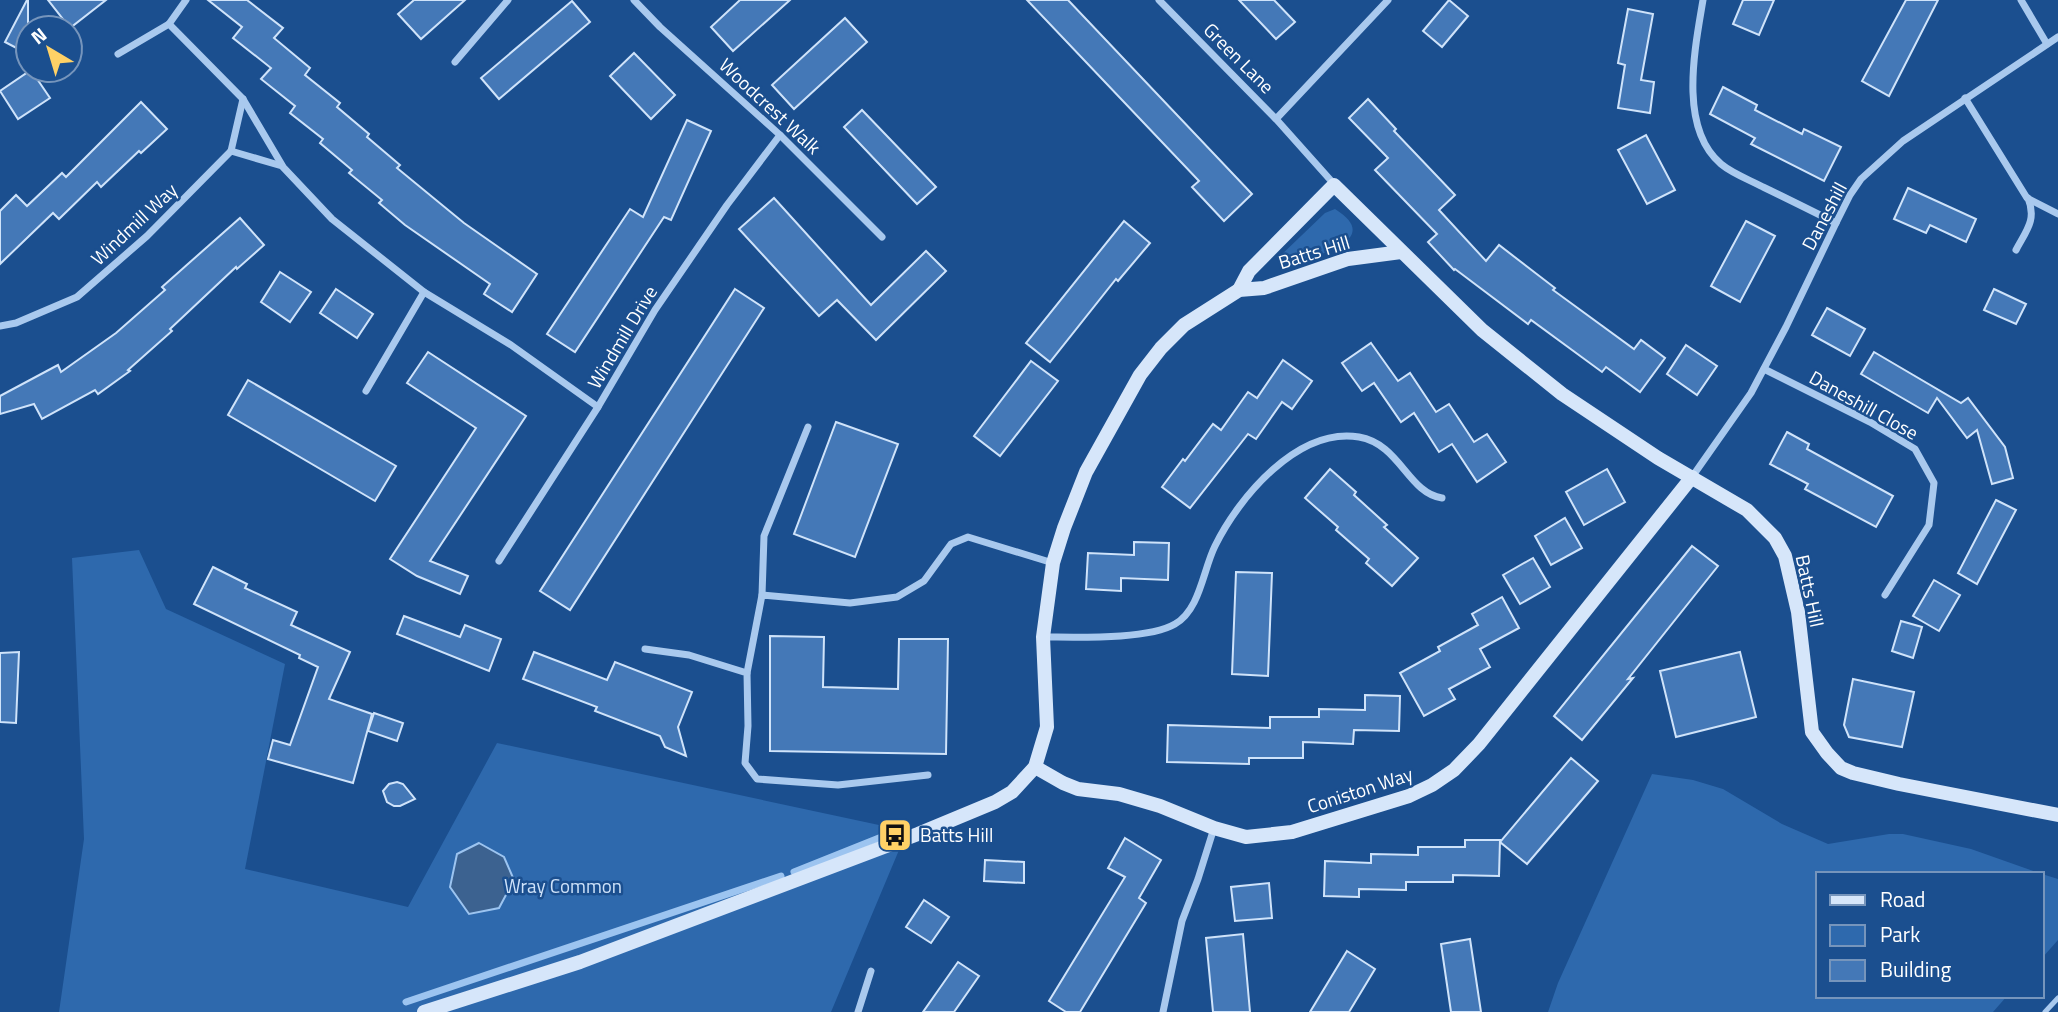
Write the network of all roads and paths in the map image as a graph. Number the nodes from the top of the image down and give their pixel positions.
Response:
1 (186, 0) edge
2 (508, 0) edge
3 (634, 0) edge
4 (1159, 0) edge
5 (1388, 0) edge
6 (1703, 0) edge
7 (2021, 0) edge
8 (169, 24) junction
9 (2058, 37) edge
10 (2047, 44) junction
11 (118, 54) dead end
12 (455, 62) dead end
13 (1965, 98) junction
14 (243, 99) junction
15 (1276, 119) junction
16 (780, 135) junction
17 (1295, 139) joint
18 (231, 151) junction
19 (282, 166) junction
20 (1334, 185) junction
21 (2027, 198) junction
22 (2058, 214) edge
23 (1836, 223) junction
24 (882, 237) dead end
25 (2016, 250) dead end
26 (1401, 252) junction
27 (1240, 290) junction
28 (424, 292) junction
29 (0, 326) edge
30 (1764, 369) junction
31 (366, 391) dead end
32 (598, 407) junction
33 (808, 427) dead end
34 (1692, 477) junction
35 (1442, 498) dead end
36 (499, 561) dead end
37 (1053, 563) junction
38 (762, 595) junction
39 (1885, 595) dead end
40 (1043, 637) junction
41 (645, 649) dead end
42 (747, 673) junction
43 (1035, 767) junction
44 (928, 775) dead end
45 (2058, 814) edge
46 (1214, 828) junction
47 (871, 971) dead end
48 (2058, 998) edge
49 (425, 1012) edge
50 (858, 1012) edge
51 (1163, 1012) edge
52 (2045, 1012) edge

1 - 8 street
2 - 12 street
3 - 16 street, Woodcrest Walk
4 - 15 street, Green Lane
5 - 15 street
6 - 23 street
7 - 10 street
8 - 11 street
8 - 14 street
9 - 10 street, Daneshill
10 - 13 street, Daneshill
13 - 21 street
13 - 23 street, Daneshill
14 - 18 street
14 - 19 street
15 - 17 street, Green Lane
16 - 24 street, Woodcrest Walk
16 - 32 street, Windmill Drive
17 - 20 street, Batts Hill
18 - 19 street
18 - 29 street, Windmill Way
19 - 28 street
20 - 26 street, Batts Hill
20 - 27 street, Batts Hill
21 - 22 street
21 - 25 street
23 - 30 street, Daneshill
26 - 27 street, Batts Hill
26 - 34 street, Batts Hill
27 - 37 street, Batts Hill
28 - 31 street
28 - 32 street
30 - 34 street, Daneshill
30 - 39 street, Daneshill Close
32 - 36 street, Windmill Drive
33 - 38 street
34 - 45 street, Batts Hill
34 - 46 street, Coniston Way
35 - 40 street
37 - 38 street
37 - 40 street, Batts Hill
38 - 42 street
40 - 43 street, Batts Hill
41 - 42 street
42 - 44 street
43 - 46 street, Coniston Way
43 - 49 street, Batts Hill
46 - 51 street
47 - 50 street
48 - 52 lane

